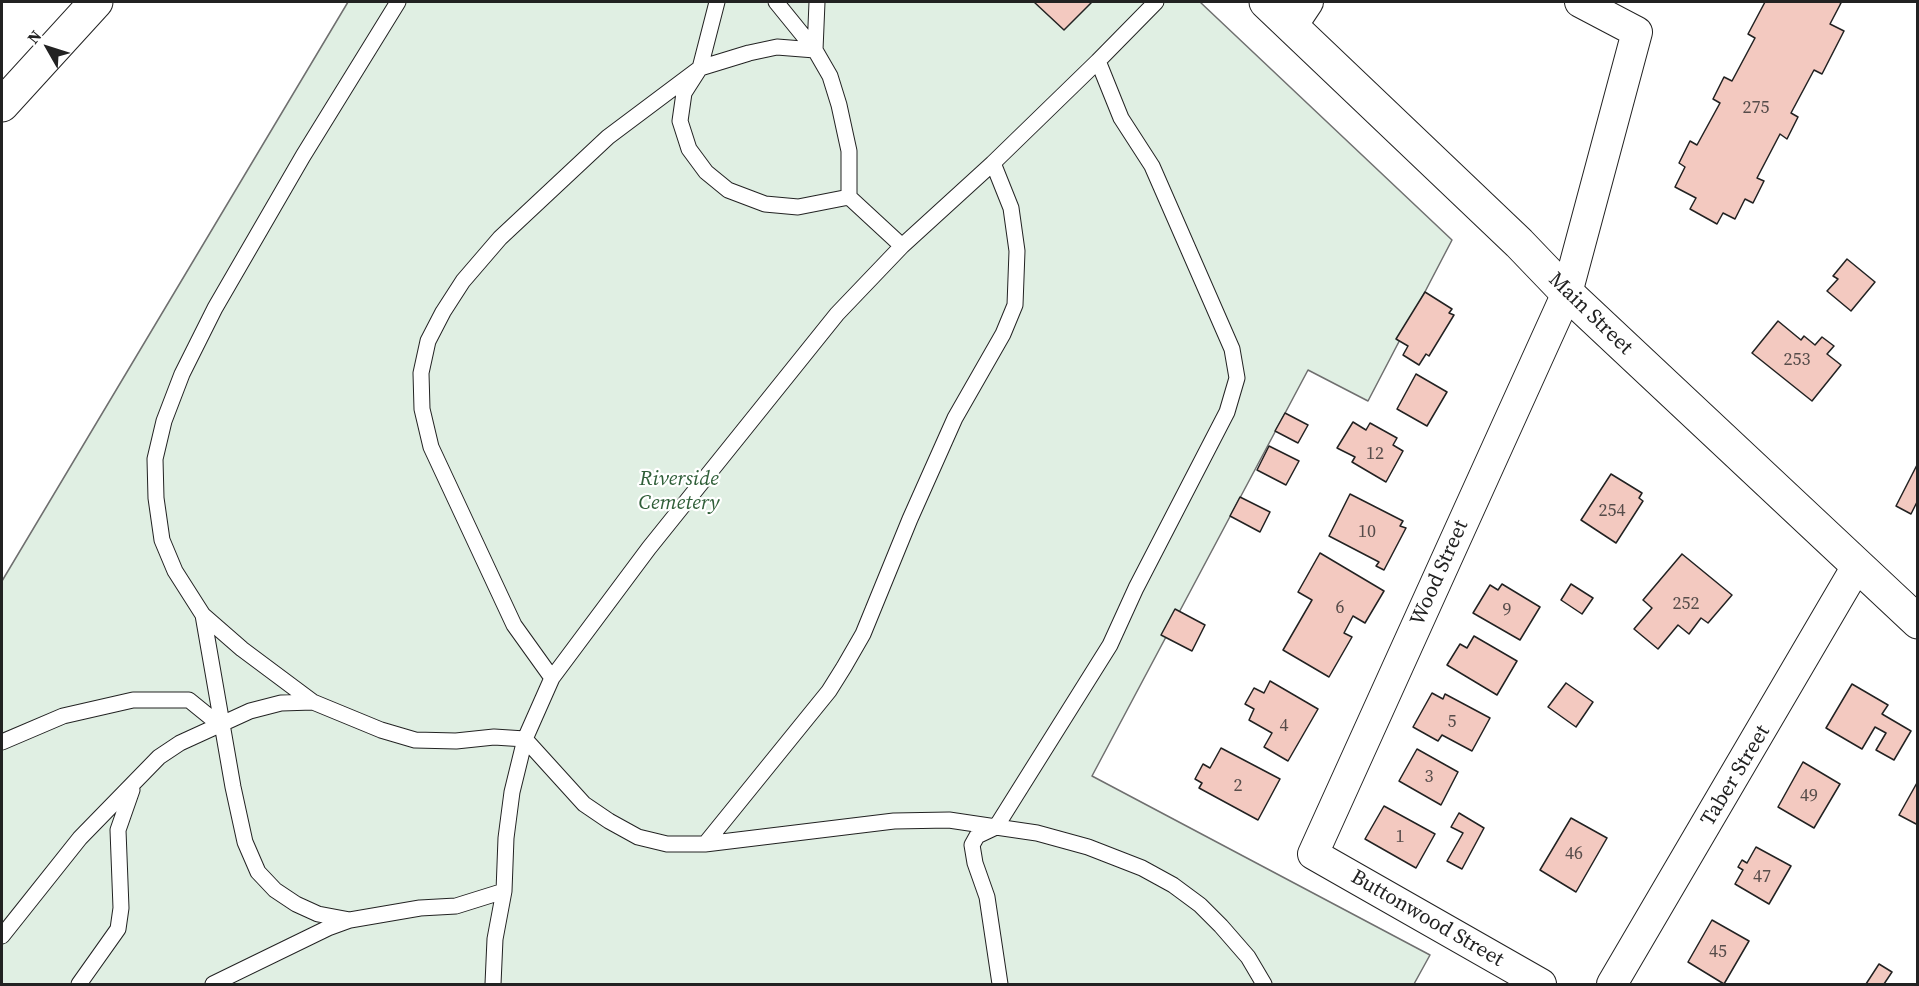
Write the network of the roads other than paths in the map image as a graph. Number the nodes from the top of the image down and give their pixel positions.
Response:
1 (96, 2) edge
2 (398, 2) edge
3 (717, 2) edge
4 (776, 2) edge
5 (817, 2) edge
6 (1156, 2) edge
7 (1266, 2) edge
8 (1580, 2) edge
9 (1300, 14) edge
10 (815, 50) junction
11 (1098, 61) junction
12 (700, 69) junction
13 (2, 105) edge
14 (993, 163) junction
15 (849, 197) junction
16 (902, 246) junction
17 (1567, 293) junction
18 (1857, 566) junction
19 (203, 615) junction
20 (1917, 622) edge
21 (552, 678) junction
22 (313, 702) junction
23 (221, 726) junction
24 (525, 739) junction
25 (2, 742) edge
26 (134, 784) junction
27 (996, 827) junction
28 (705, 844) junction
29 (1314, 854) joint
30 (504, 891) junction
31 (350, 920) junction
32 (2, 936) edge
33 (78, 984) edge
34 (213, 984) edge
35 (493, 984) edge
36 (1000, 984) edge
37 (1264, 984) edge
38 (1541, 984) edge
39 (1612, 984) edge

1 - 13 main road
2 - 19 lane
3 - 12 lane
4 - 10 lane
5 - 10 lane
6 - 11 lane
7 - 9 main road, Main Street
8 - 17 street, Wood Street
9 - 17 main road, Main Street
10 - 12 lane
10 - 15 lane
11 - 14 lane
11 - 27 lane
12 - 15 lane
12 - 21 lane
14 - 16 lane
14 - 28 lane
15 - 16 lane
16 - 21 lane
17 - 18 main road, Main Street
17 - 29 street, Wood Street
18 - 20 main road, Main Street
18 - 39 street, Taber Street
19 - 22 lane
19 - 23 lane
21 - 24 lane
22 - 23 lane
22 - 24 lane
23 - 25 lane
23 - 26 lane
23 - 31 lane
24 - 28 lane
24 - 30 lane
26 - 32 lane
26 - 33 lane
27 - 28 lane
27 - 36 lane
27 - 37 lane
29 - 38 street, Buttonwood Street
30 - 31 lane
30 - 35 lane
31 - 34 lane

